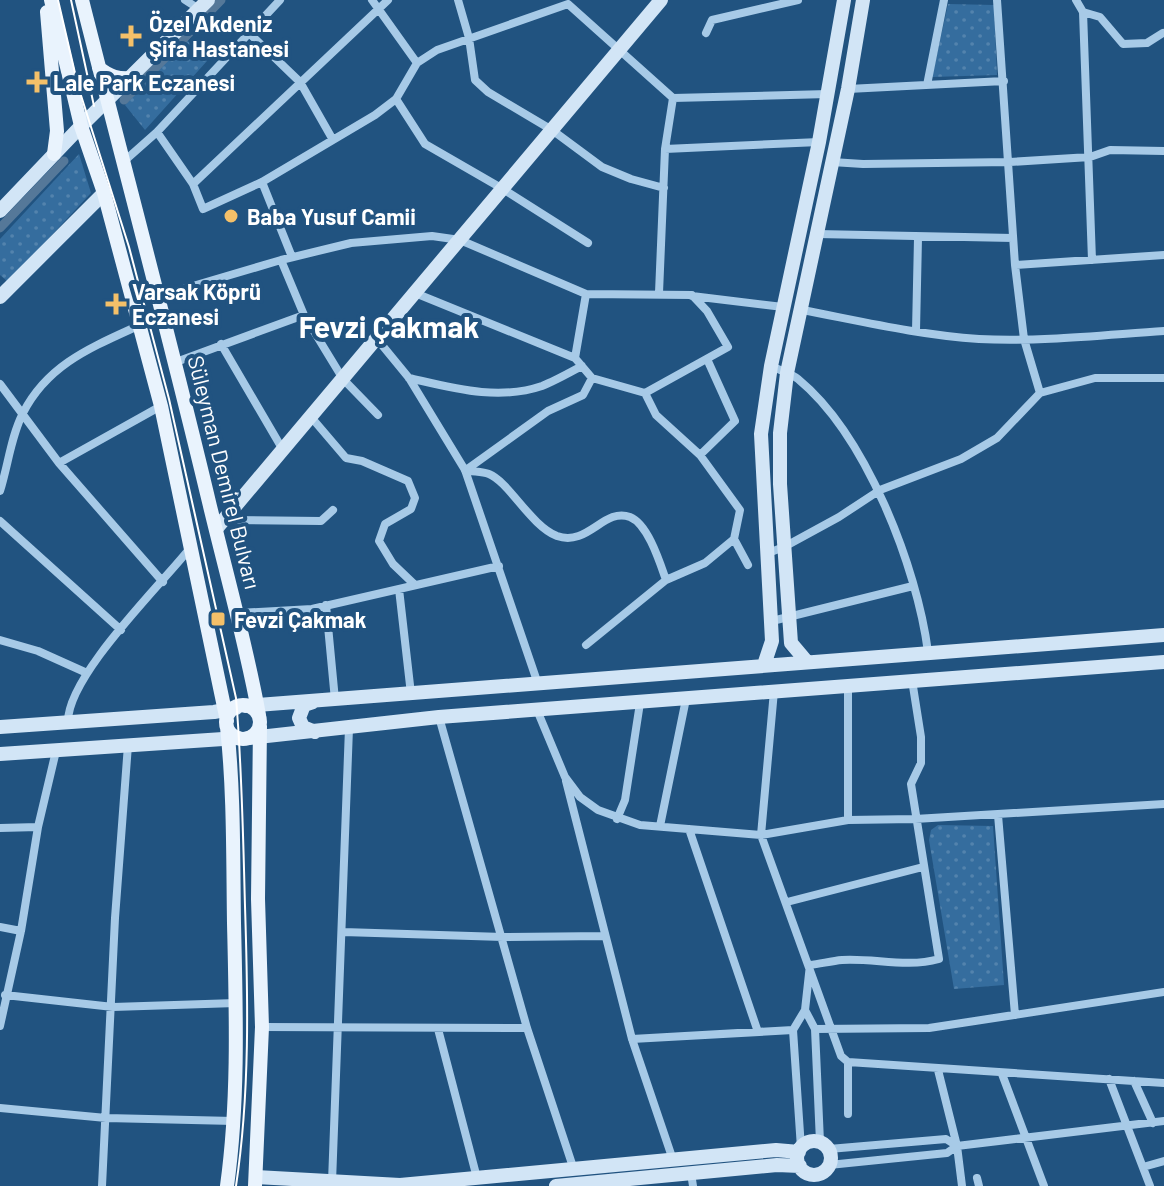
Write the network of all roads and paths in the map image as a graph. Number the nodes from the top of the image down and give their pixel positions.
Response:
1 (49, 0) edge
2 (82, 0) edge
3 (185, 0) edge
4 (280, 0) edge
5 (372, 0) edge
6 (388, 0) edge
7 (458, 0) edge
8 (661, 0) edge
9 (798, 0) edge
10 (844, 0) edge
11 (863, 0) edge
12 (944, 0) edge
13 (997, 0) edge
14 (1076, 0) edge
15 (569, 2) edge
16 (204, 4) edge
17 (378, 9) junction
18 (1083, 12) junction
19 (249, 33) junction
20 (706, 33) dead end
21 (1163, 33) edge
22 (469, 38) junction
23 (620, 49) junction
24 (417, 63) junction
25 (99, 68) junction
26 (132, 78) junction
27 (1004, 81) junction
28 (300, 82) junction
29 (927, 85) junction
30 (848, 89) junction
31 (828, 94) junction
32 (673, 98) junction
33 (396, 99) junction
34 (108, 102) junction
35 (81, 126) junction
36 (552, 130) junction
37 (157, 132) junction
38 (333, 140) junction
39 (819, 142) junction
40 (665, 149) junction
41 (1164, 151) edge
42 (54, 154) junction
43 (1090, 157) junction
44 (832, 162) junction
45 (1010, 162) junction
46 (122, 163) junction
47 (262, 182) junction
48 (193, 184) junction
49 (664, 188) junction
50 (503, 189) junction
51 (104, 193) junction
52 (0, 211) edge
53 (817, 234) junction
54 (918, 238) junction
55 (1013, 238) junction
56 (460, 240) junction
57 (588, 243) dead end
58 (1164, 255) edge
59 (292, 257) junction
60 (281, 260) junction
61 (1092, 260) junction
62 (1015, 265) junction
63 (415, 293) junction
64 (659, 293) junction
65 (586, 294) junction
66 (692, 295) junction
67 (159, 296) junction
68 (0, 297) edge
69 (783, 307) junction
70 (802, 310) junction
71 (304, 315) junction
72 (140, 325) junction
73 (916, 331) junction
74 (1164, 331) edge
75 (377, 339) junction
76 (1024, 339) junction
77 (221, 344) junction
78 (575, 358) junction
79 (707, 359) junction
80 (176, 362) junction
81 (582, 366) junction
82 (771, 366) junction
83 (787, 373) junction
84 (409, 378) junction
85 (592, 378) junction
86 (1164, 378) edge
87 (343, 379) junction
88 (0, 384) edge
89 (645, 393) junction
90 (1040, 393) junction
91 (161, 406) junction
92 (22, 414) junction
93 (378, 415) dead end
94 (311, 417) junction
95 (283, 450) junction
96 (700, 455) junction
97 (59, 463) junction
98 (465, 470) junction
99 (880, 490) junction
100 (0, 491) edge
101 (333, 510) dead end
102 (0, 521) edge
103 (220, 524) junction
104 (734, 539) junction
105 (191, 547) junction
106 (784, 547) junction
107 (768, 553) junction
108 (748, 565) dead end
109 (499, 566) junction
110 (666, 580) junction
111 (163, 582) junction
112 (415, 585) junction
113 (913, 586) junction
114 (399, 589) junction
115 (326, 605) junction
116 (238, 613) junction
117 (789, 618) junction
118 (772, 621) junction
119 (121, 630) junction
120 (1164, 635) edge
121 (0, 640) edge
122 (586, 645) dead end
123 (928, 652) junction
124 (807, 662) junction
125 (1164, 662) edge
126 (764, 665) junction
127 (87, 673) junction
128 (912, 680) junction
129 (538, 684) junction
130 (848, 685) junction
131 (774, 691) junction
132 (411, 694) junction
133 (686, 699) junction
134 (335, 700) junction
135 (314, 702) junction
136 (640, 703) junction
137 (537, 710) junction
138 (175, 715) junction
139 (439, 717) junction
140 (68, 723) junction
141 (243, 723) junction
142 (0, 727) edge
143 (349, 728) junction
144 (316, 732) junction
145 (175, 743) junction
146 (128, 745) junction
147 (56, 751) junction
148 (0, 754) edge
149 (565, 777) junction
150 (1164, 804) edge
151 (998, 815) junction
152 (617, 819) junction
153 (915, 819) junction
154 (848, 820) junction
155 (660, 826) junction
156 (38, 827) junction
157 (0, 828) edge
158 (689, 829) junction
159 (761, 835) junction
160 (923, 867) junction
161 (787, 902) junction
162 (0, 927) edge
163 (21, 931) junction
164 (343, 932) junction
165 (605, 936) junction
166 (503, 937) junction
167 (810, 965) junction
168 (1164, 992) edge
169 (5, 995) junction
170 (236, 1003) junction
171 (113, 1007) junction
172 (805, 1010) junction
173 (1015, 1015) junction
174 (0, 1026) edge
175 (262, 1027) junction
176 (527, 1028) junction
177 (338, 1029) junction
178 (438, 1029) junction
179 (815, 1029) junction
180 (832, 1029) junction
181 (793, 1030) junction
182 (758, 1032) junction
183 (632, 1039) junction
184 (848, 1062) junction
185 (938, 1070) junction
186 (1002, 1074) junction
187 (1109, 1079) junction
188 (1134, 1081) junction
189 (1164, 1083) edge
190 (0, 1108) edge
191 (848, 1114) dead end
192 (106, 1118) junction
193 (234, 1121) junction
194 (1164, 1121) edge
195 (1153, 1123) junction
196 (1126, 1127) junction
197 (1026, 1138) junction
198 (825, 1145) junction
199 (957, 1146) junction
200 (800, 1158) junction
201 (673, 1160) junction
202 (1164, 1161) edge
203 (828, 1167) junction
204 (1143, 1167) junction
205 (574, 1170) junction
206 (477, 1178) junction
207 (692, 1180) edge
208 (255, 1182) edge
209 (332, 1182) junction
210 (590, 1184) edge
211 (102, 1186) edge
212 (227, 1186) edge
213 (556, 1186) edge
214 (808, 1186) edge
215 (825, 1186) edge
216 (962, 1186) edge
217 (1044, 1186) edge
218 (1150, 1186) edge

1 - 35 main road, Süleyman Demirel Bulvarı
1 - 42 main road
2 - 25 main road, Süleyman Demirel Bulvarı
3 - 16 street
4 - 19 street
5 - 17 street
6 - 17 street
7 - 22 street
8 - 23 street
9 - 20 street
10 - 31 street
11 - 30 street
12 - 29 street
13 - 27 street
14 - 18 street
15 - 22 street
15 - 23 street
16 - 26 street
17 - 24 street
17 - 28 street
18 - 21 street
18 - 43 street
19 - 28 street
19 - 37 street
22 - 24 street
22 - 36 street
23 - 32 street
23 - 36 street
24 - 33 street
25 - 26 main road
25 - 34 main road, Süleyman Demirel Bulvarı
26 - 34 street
27 - 29 street
27 - 45 street
28 - 38 street
28 - 48 street
29 - 30 street
30 - 44 street
31 - 32 street
31 - 39 street
32 - 40 street
33 - 38 street
33 - 50 street
34 - 35 street
34 - 46 main road, Süleyman Demirel Bulvarı
35 - 42 street
35 - 51 main road, Süleyman Demirel Bulvarı
36 - 49 street
36 - 50 street
37 - 46 street
37 - 48 street
38 - 47 street
39 - 40 street
39 - 69 street
40 - 49 street
41 - 43 street
42 - 52 street
43 - 45 street
43 - 61 street
44 - 45 street
44 - 53 street
45 - 55 street
46 - 67 main road, Süleyman Demirel Bulvarı
47 - 48 street
47 - 59 street
49 - 64 street
50 - 56 street
50 - 57 street
51 - 68 street
51 - 72 main road, Süleyman Demirel Bulvarı
53 - 54 street
53 - 70 street
54 - 55 street
54 - 73 street
55 - 62 street
56 - 59 street
56 - 63 street
56 - 65 street
58 - 61 street
59 - 60 street
60 - 67 street
60 - 71 street
61 - 62 street
62 - 76 street
63 - 75 street
63 - 78 street
64 - 65 street
64 - 66 street
65 - 78 street
66 - 69 street
66 - 79 street
67 - 80 main road, Süleyman Demirel Bulvarı
69 - 70 street
69 - 82 street
70 - 73 street
70 - 83 street
71 - 77 street
71 - 87 street
72 - 91 main road, Süleyman Demirel Bulvarı
72 - 92 street
73 - 76 street
74 - 76 street
75 - 84 street
75 - 87 street
76 - 90 street
77 - 80 street
77 - 95 street
78 - 81 street
79 - 89 street
79 - 96 street
80 - 103 main road, Süleyman Demirel Bulvarı
81 - 84 street
81 - 85 street
82 - 83 street
82 - 107 street
83 - 99 street
83 - 106 street
84 - 98 street
85 - 89 street
85 - 98 street
86 - 90 street
87 - 93 street
87 - 94 street
88 - 92 street
89 - 96 street
90 - 99 street
91 - 97 street
91 - 105 main road, Süleyman Demirel Bulvarı
92 - 97 street
92 - 100 street
94 - 95 street
94 - 112 street
95 - 103 street
96 - 104 street
97 - 111 street
98 - 109 street
98 - 110 street
99 - 106 street
99 - 113 street
101 - 103 street
102 - 119 street
103 - 116 main road, Süleyman Demirel Bulvarı
104 - 108 street
104 - 110 street
105 - 111 street
105 - 141 main road, Süleyman Demirel Bulvarı
106 - 107 street
106 - 117 street
107 - 118 street
109 - 112 street
109 - 129 street
110 - 122 street
111 - 119 street
112 - 114 street
113 - 117 street
113 - 123 street
114 - 115 street
114 - 132 street
115 - 116 street
115 - 134 street
116 - 141 main road, Süleyman Demirel Bulvarı
117 - 118 street
117 - 124 street
118 - 126 street
119 - 127 street
120 - 123 street
121 - 127 street
123 - 124 street
124 - 126 street
125 - 128 street
126 - 129 street
127 - 140 street
128 - 130 street
128 - 153 street
129 - 132 street
130 - 131 street
130 - 154 street
131 - 133 street
131 - 159 street
132 - 134 street
133 - 136 street
133 - 155 street
134 - 135 street
135 - 141 street
135 - 144 street
136 - 137 street
136 - 152 street
137 - 139 street
137 - 149 street
138 - 140 street
138 - 141 street
138 - 145 street
139 - 143 street
139 - 166 street
140 - 142 street
141 - 144 street
141 - 145 street
141 - 170 main road, Süleyman Demirel Bulvarı
141 - 175 main road, Süleyman Demirel Bulvarı
143 - 144 street
143 - 164 street
145 - 146 street
146 - 147 street
146 - 171 street
147 - 148 street
147 - 156 street
149 - 152 street
149 - 165 street
150 - 151 street
151 - 153 street
151 - 173 street
152 - 155 street
153 - 154 street
153 - 160 street
154 - 159 street
155 - 158 street
156 - 157 street
156 - 163 street
158 - 159 street
158 - 182 street
159 - 161 street
160 - 161 street
160 - 167 street
161 - 167 street
162 - 163 street
163 - 169 street
164 - 166 street
164 - 177 street
165 - 166 street
165 - 183 street
166 - 176 street
167 - 172 street
167 - 180 street
168 - 173 street
169 - 171 street
169 - 174 street
170 - 171 street
170 - 193 main road, Süleyman Demirel Bulvarı
171 - 192 street
172 - 179 street
172 - 181 street
173 - 180 street
175 - 177 street
175 - 208 main road, Süleyman Demirel Bulvarı
176 - 178 street
176 - 205 street
177 - 178 street
177 - 209 street
178 - 206 street
179 - 180 street
179 - 198 street
180 - 184 street
181 - 182 street
181 - 200 street
182 - 183 street
183 - 201 street
184 - 185 street
184 - 191 street
185 - 186 street
185 - 199 street
186 - 187 street
186 - 197 street
187 - 188 street
187 - 196 street
188 - 189 street
188 - 195 street
190 - 192 street
192 - 193 street
192 - 211 street
193 - 212 main road, Süleyman Demirel Bulvarı
194 - 195 street
195 - 196 street
196 - 197 street
196 - 204 street
197 - 199 street
197 - 217 street
198 - 199 street
198 - 200 street
198 - 203 street
199 - 203 street
199 - 216 street
200 - 201 street
200 - 203 street
200 - 207 street
200 - 214 street
201 - 205 street
202 - 204 street
203 - 215 street
204 - 218 street
205 - 206 street
206 - 209 street
207 - 210 street
208 - 209 street
210 - 213 street

